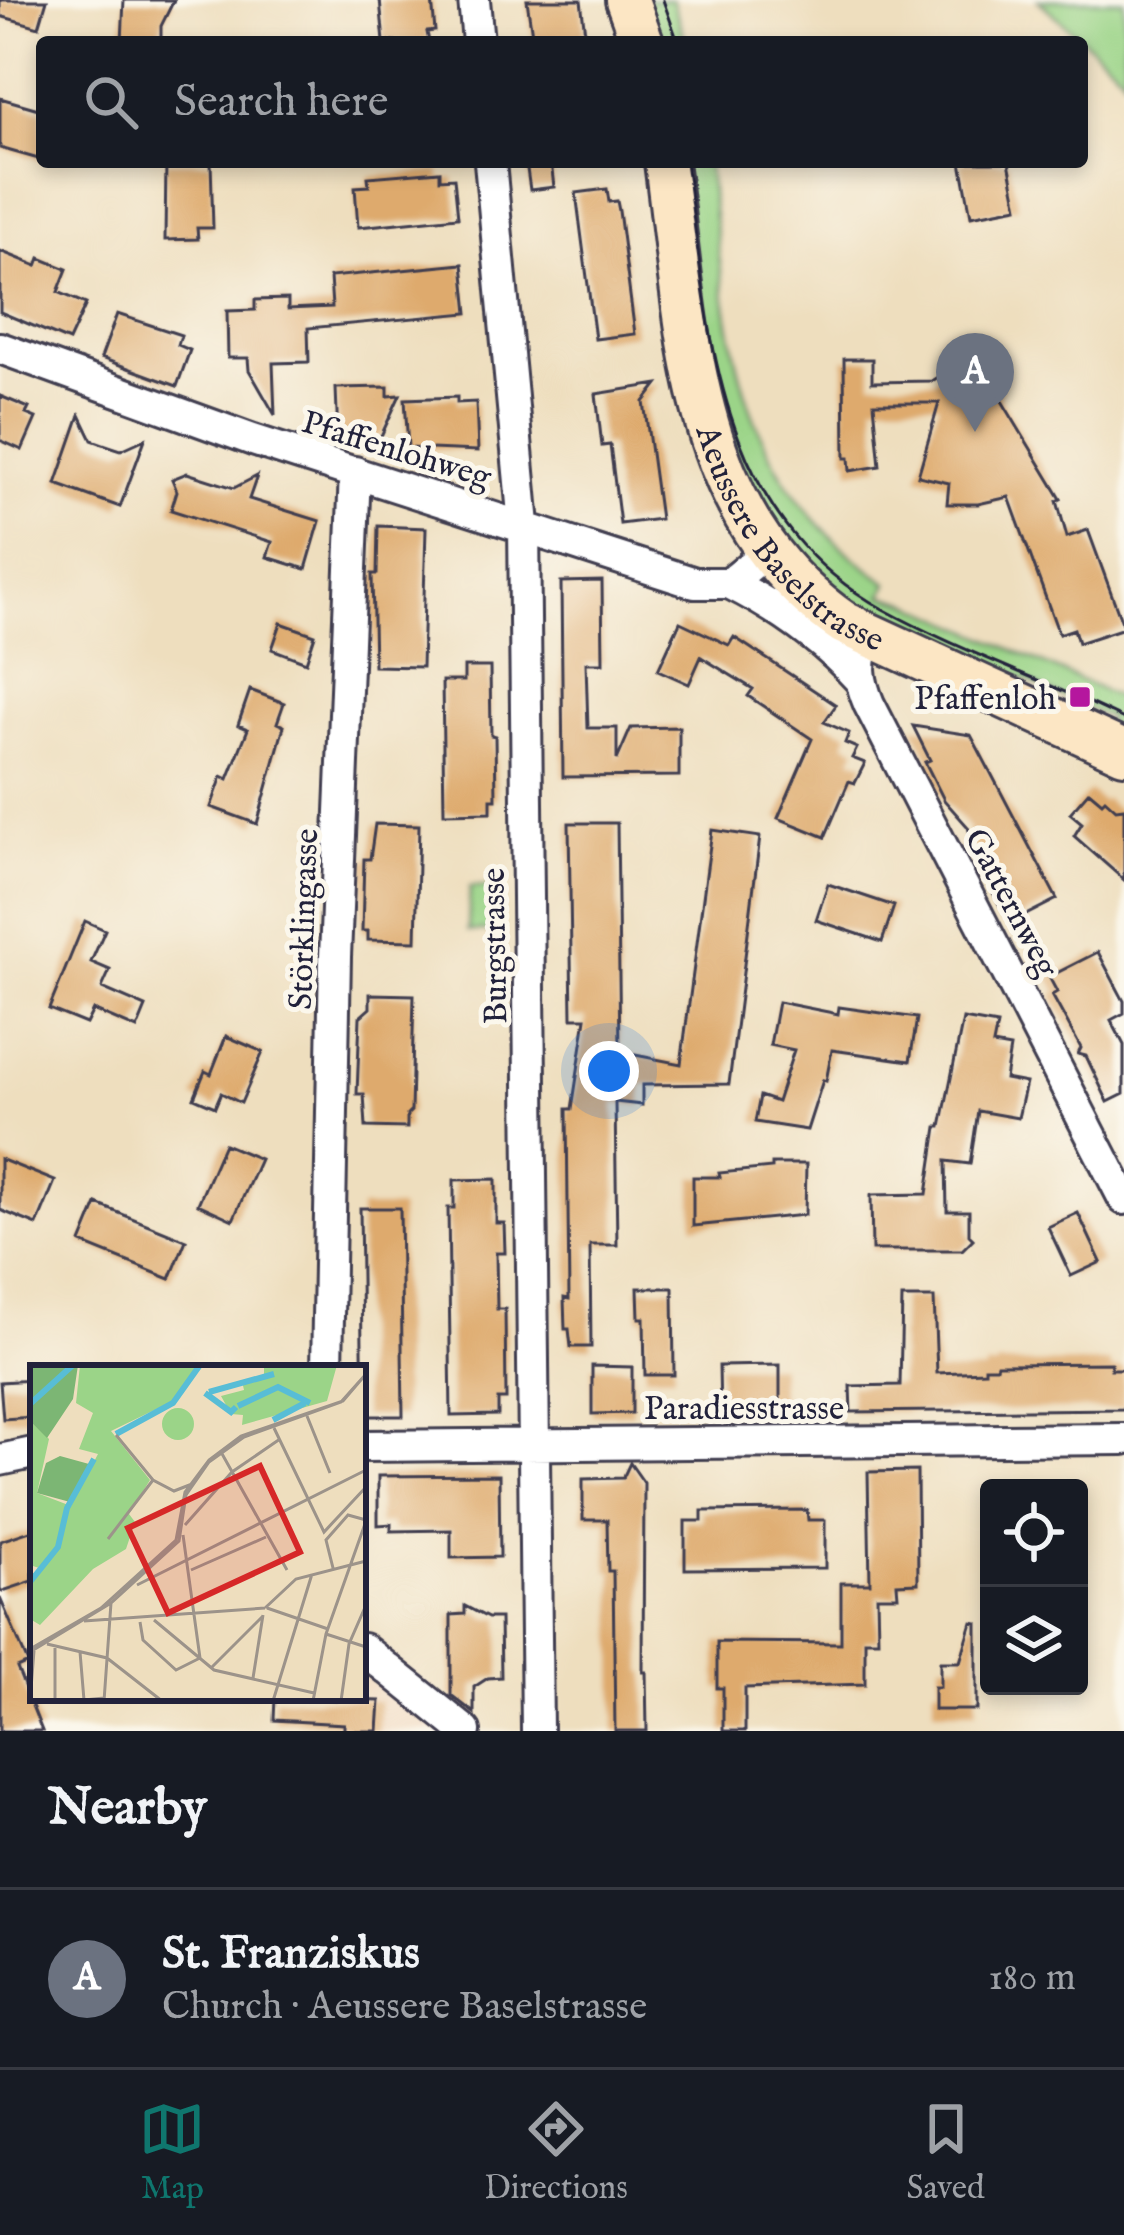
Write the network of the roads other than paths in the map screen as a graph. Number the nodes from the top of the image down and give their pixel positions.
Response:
1 (474, 0) edge
2 (627, 0) edge
3 (477, 36) edge
4 (640, 36) edge
5 (491, 168) edge
6 (667, 168) edge
7 (0, 348) edge
8 (355, 472) junction
9 (524, 525) junction
10 (767, 552) junction
11 (730, 584) junction
12 (867, 636) junction
13 (858, 678) junction
14 (1124, 752) edge
15 (1124, 1198) edge
16 (327, 1365) edge
17 (1124, 1439) edge
18 (535, 1442) junction
19 (366, 1446) edge
20 (30, 1454) edge
21 (0, 1460) edge
22 (366, 1651) edge
23 (465, 1731) edge
24 (537, 1731) edge

1 - 3 street
2 - 4 main road
5 - 9 street, Burgstrasse
6 - 10 main road, Aeussere Baselstrasse
7 - 8 street, Pfaffenlohweg
8 - 9 street, Pfaffenlohweg
8 - 16 street, Störklingasse
9 - 11 street, Pfaffenlohweg
9 - 18 street, Burgstrasse
10 - 11 street
10 - 12 main road, Aeussere Baselstrasse
11 - 13 street, Pfaffenlohweg
12 - 13 street
12 - 14 main road, Aeussere Baselstrasse
13 - 15 street, Gatternweg
17 - 18 street, Paradiesstrasse
18 - 19 street, Paradiesstrasse
18 - 24 street, Burgstrasse
20 - 21 street
22 - 23 street

